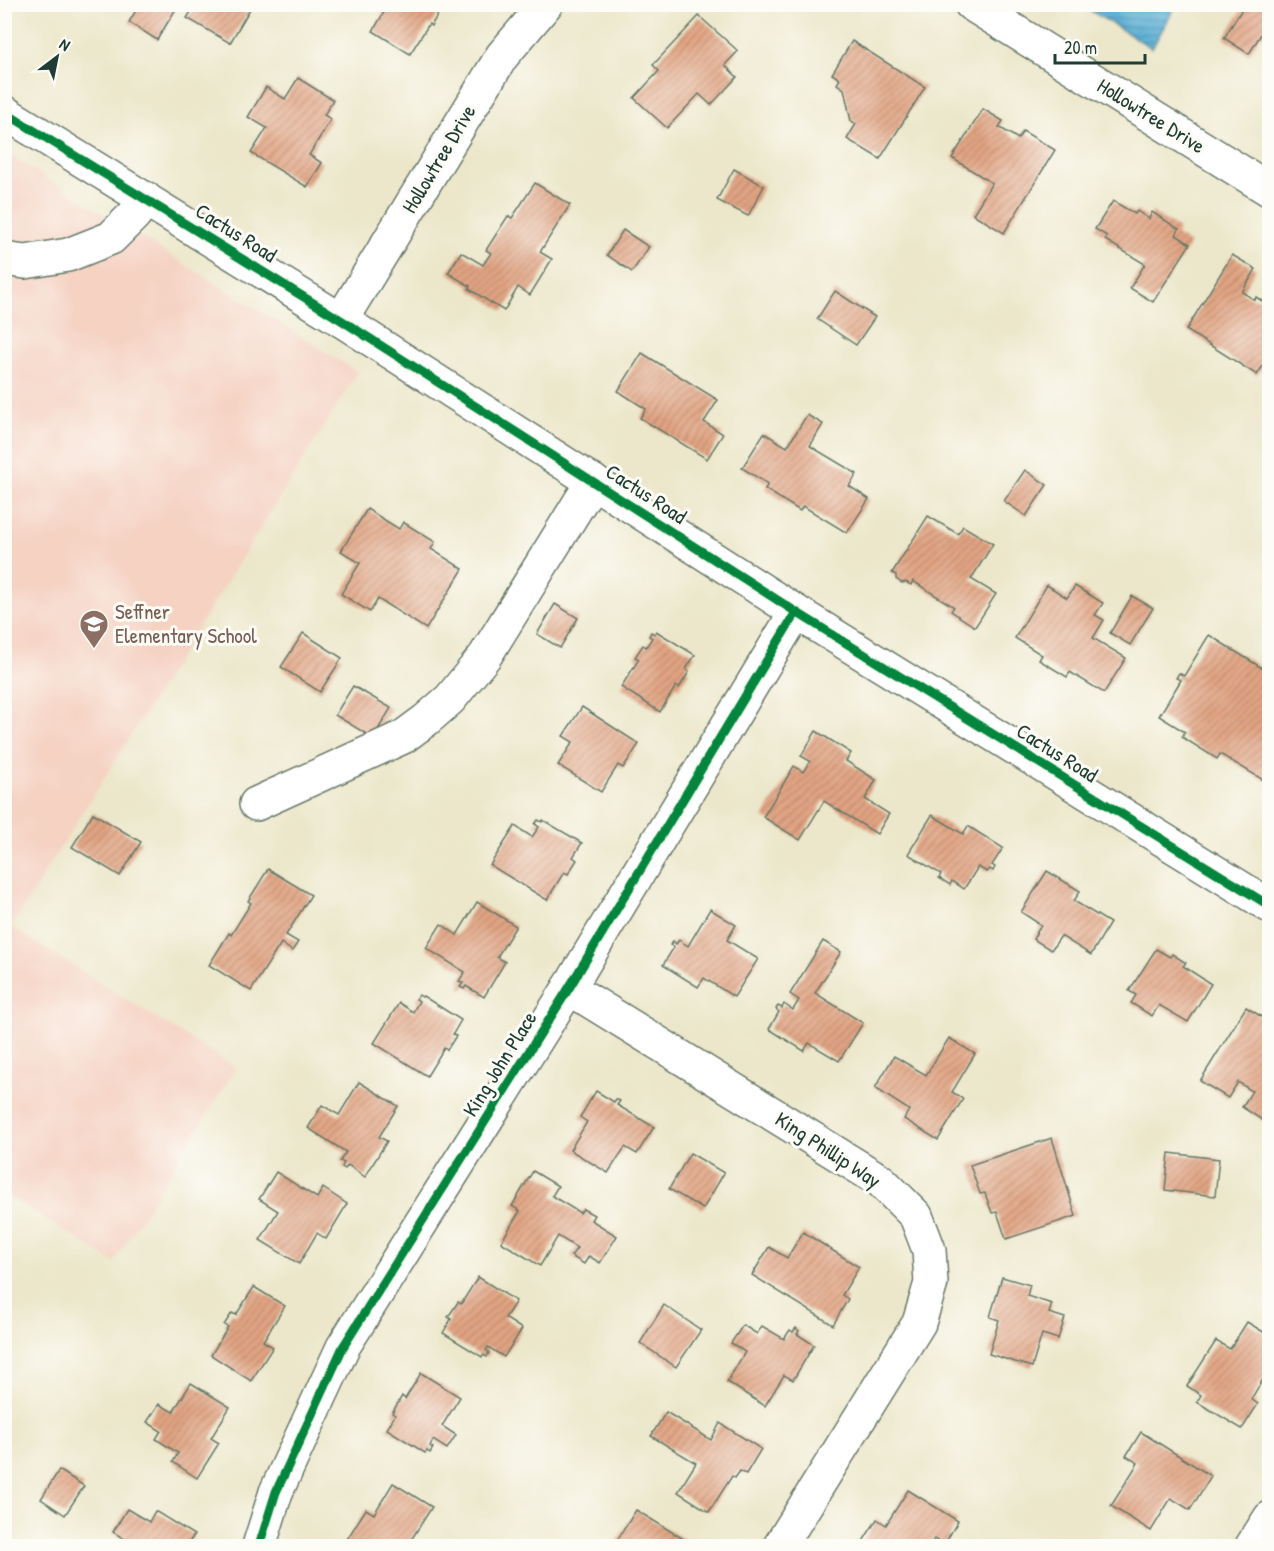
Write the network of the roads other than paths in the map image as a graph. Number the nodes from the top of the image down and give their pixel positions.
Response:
1 (546, 4) edge
2 (971, 4) edge
3 (4, 111) edge
4 (1269, 190) edge
5 (145, 198) junction
6 (4, 259) edge
7 (342, 320) junction
8 (593, 481) junction
9 (796, 612) junction
10 (256, 804) dead end
11 (1269, 906) edge
12 (569, 988) junction
13 (1269, 1518) edge
14 (259, 1546) edge
15 (780, 1546) edge
16 (1252, 1546) edge

1 - 7 street, Hollowtree Drive
2 - 4 street, Hollowtree Drive
3 - 5 street, Cactus Road
5 - 6 street
5 - 7 street, Cactus Road
7 - 8 street, Cactus Road
8 - 9 street, Cactus Road
8 - 10 street
9 - 11 street, Cactus Road
9 - 12 street, King John Place
12 - 14 street, King John Place
12 - 15 street, King Phillip Way
13 - 16 street

